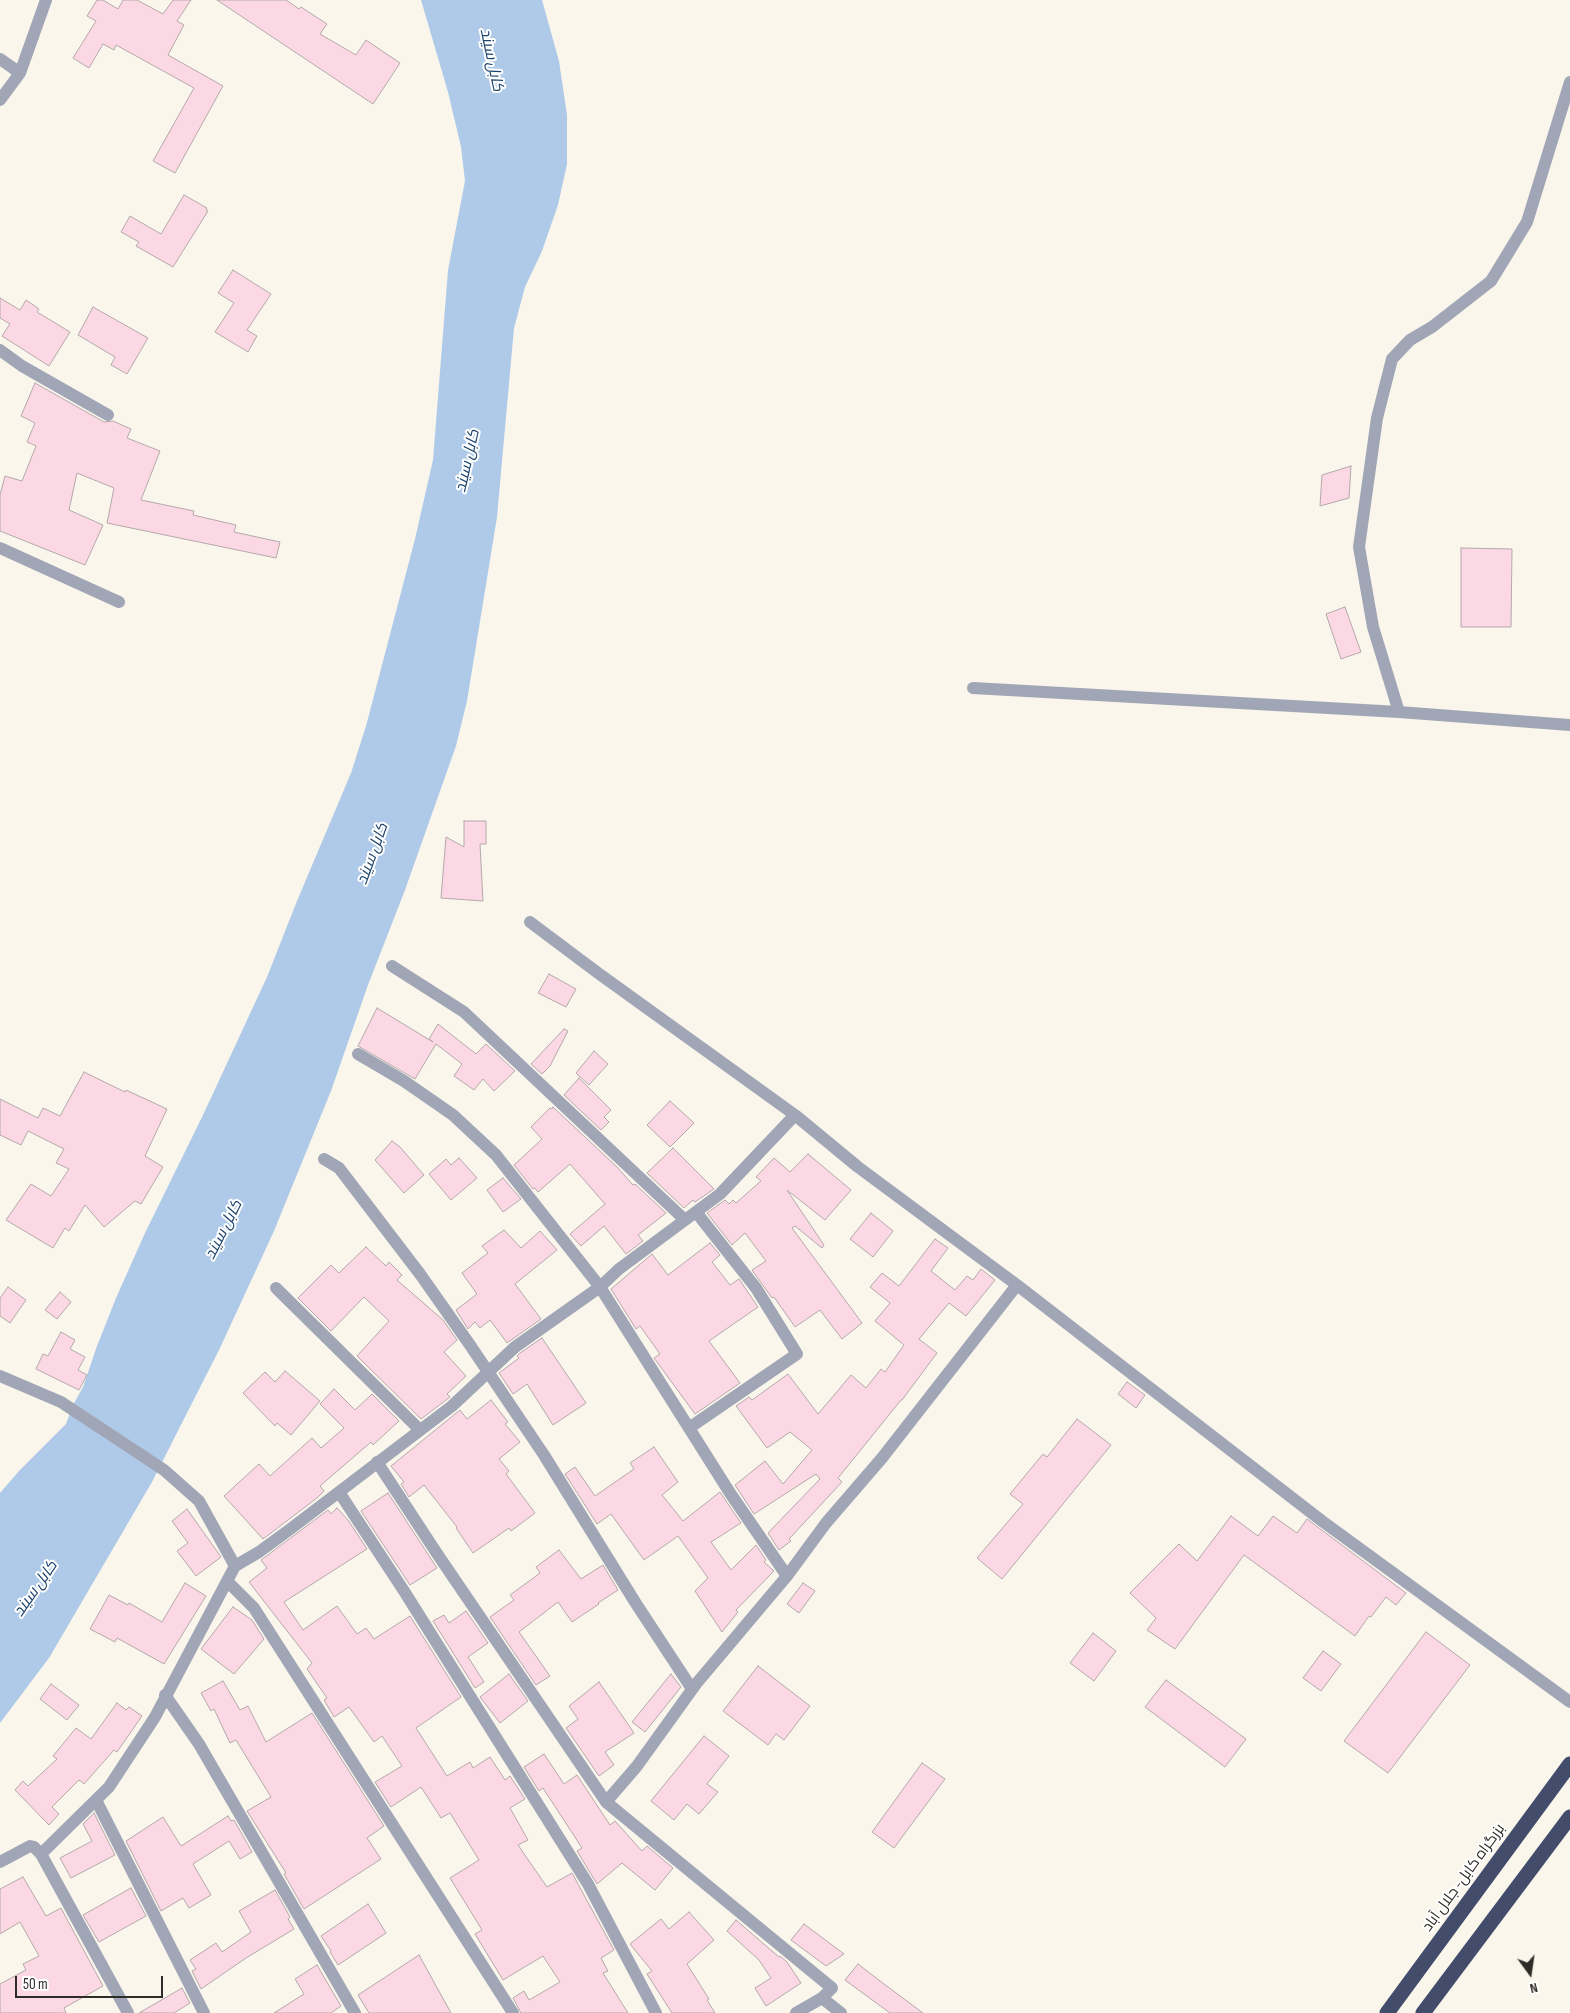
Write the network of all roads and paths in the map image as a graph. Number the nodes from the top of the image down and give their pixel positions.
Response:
1 (46, 0) edge
2 (0, 59) edge
3 (20, 73) junction
4 (1570, 82) edge
5 (0, 100) edge
6 (0, 350) edge
7 (108, 415) dead end
8 (0, 548) edge
9 (120, 602) dead end
10 (973, 688) dead end
11 (1399, 712) junction
12 (1570, 725) edge
13 (530, 922) dead end
14 (392, 966) dead end
15 (358, 1054) dead end
16 (794, 1115) junction
17 (324, 1159) dead end
18 (696, 1212) junction
19 (685, 1220) junction
20 (1017, 1285) junction
21 (600, 1287) junction
22 (276, 1288) dead end
23 (488, 1373) junction
24 (0, 1376) edge
25 (689, 1428) junction
26 (420, 1430) junction
27 (377, 1462) junction
28 (339, 1492) junction
29 (235, 1566) junction
30 (787, 1576) junction
31 (227, 1581) junction
32 (692, 1689) junction
33 (165, 1695) junction
34 (1570, 1702) edge
35 (1570, 1764) edge
36 (96, 1800) junction
37 (606, 1802) junction
38 (1570, 1817) edge
39 (41, 1854) junction
40 (0, 1862) edge
41 (822, 1998) junction
42 (128, 2013) edge
43 (204, 2013) edge
44 (355, 2013) edge
45 (513, 2013) edge
46 (656, 2013) edge
47 (796, 2013) edge
48 (842, 2013) edge
49 (1387, 2013) edge
50 (1423, 2013) edge

1 - 3 street
2 - 3 street
3 - 5 street
4 - 11 street
6 - 7 street
8 - 9 street
10 - 11 street
11 - 12 street
13 - 16 street
14 - 19 street
15 - 21 street
16 - 18 street
16 - 20 street
17 - 23 street
18 - 19 street
18 - 25 street
19 - 21 street
20 - 30 street
20 - 34 street
21 - 23 street
21 - 25 street
22 - 26 street
23 - 26 street
23 - 32 street
24 - 29 street
25 - 30 street
26 - 27 street
27 - 28 street
27 - 37 street
28 - 29 street
28 - 46 street
29 - 31 street
30 - 32 street
31 - 33 street
31 - 45 street
32 - 37 street
33 - 36 street
33 - 44 street
35 - 49 highway, بزرگراه کابل- جلال آباد
36 - 39 street
36 - 43 street
37 - 41 street
38 - 50 highway
39 - 40 street
39 - 42 street
41 - 47 street
41 - 48 street

